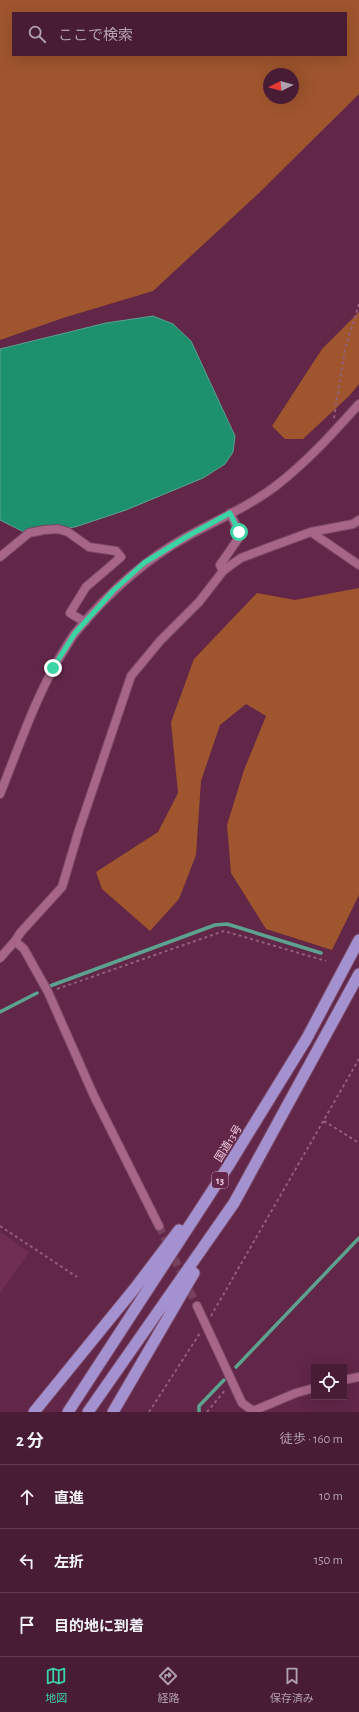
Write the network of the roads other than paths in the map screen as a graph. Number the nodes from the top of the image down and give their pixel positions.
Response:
1 (359, 404) edge
2 (230, 513) junction
3 (359, 520) edge
4 (311, 532) junction
5 (0, 557) edge
6 (359, 565) edge
7 (223, 571) junction
8 (85, 622) junction
9 (0, 794) edge
10 (359, 940) edge
11 (15, 941) junction
12 (0, 958) edge
13 (359, 974) edge
14 (227, 1168) junction
15 (234, 1203) junction
16 (159, 1226) tunnel mouth
17 (197, 1306) tunnel mouth
18 (359, 1377) edge
19 (347, 1379) edge
20 (311, 1389) edge
21 (34, 1412) edge
22 (68, 1412) edge
23 (88, 1412) edge
24 (114, 1412) edge

1 - 2 street
2 - 7 street
2 - 8 street
3 - 4 street
4 - 6 street
4 - 7 street
5 - 8 street
7 - 11 street
8 - 9 street
10 - 14 highway, 国道13号 / 13
11 - 12 street
11 - 16 street
13 - 15 highway, 13
14 - 21 highway, 13
14 - 22 highway, 国道13号 / 13
15 - 23 highway, 13
15 - 24 highway, 13
17 - 20 street
18 - 19 street

